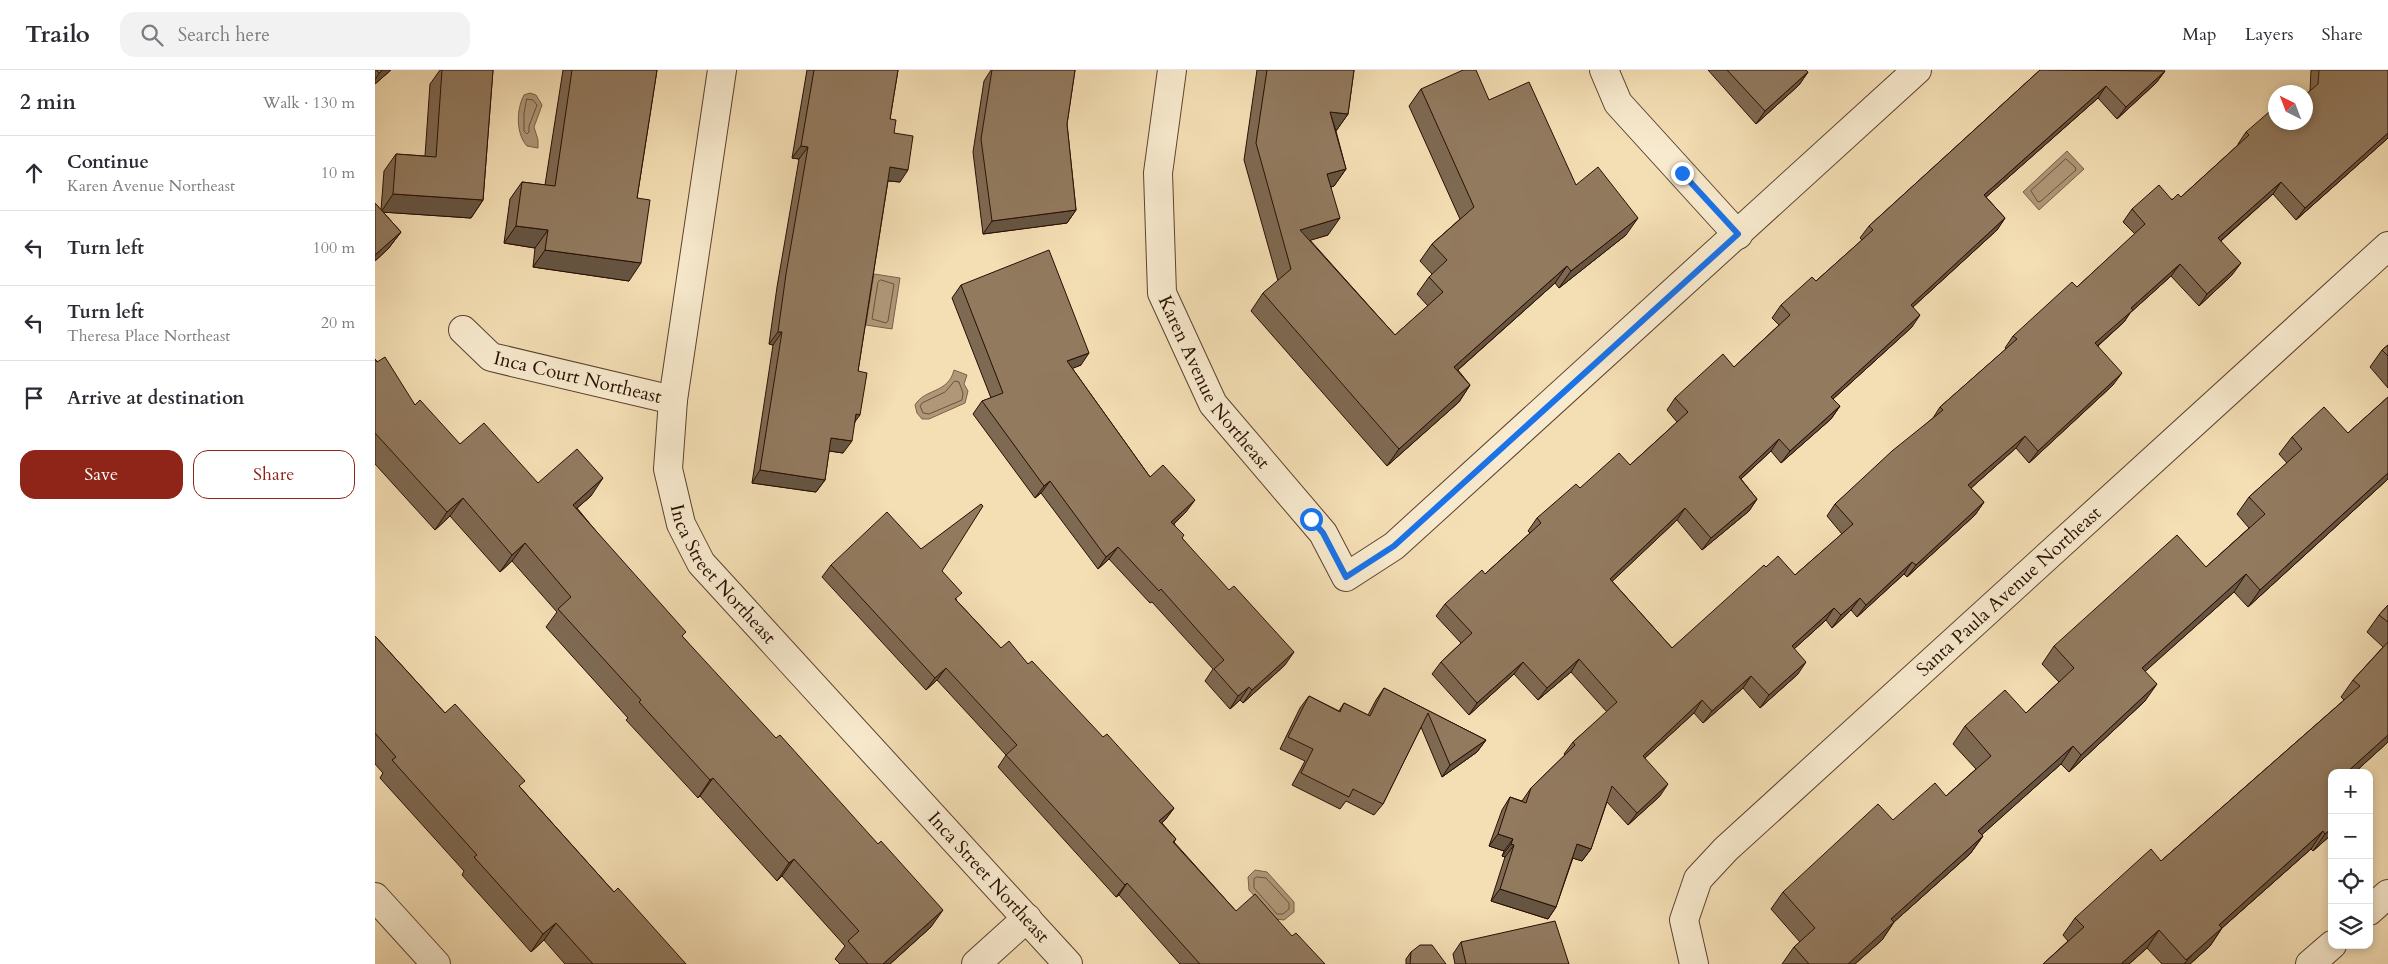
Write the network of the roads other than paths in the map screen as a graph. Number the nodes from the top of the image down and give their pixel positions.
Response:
1 (721, 70) edge
2 (1172, 70) edge
3 (1604, 70) edge
4 (1917, 70) edge
5 (1738, 234) junction
6 (2388, 246) edge
7 (463, 330) dead end
8 (673, 400) junction
9 (2388, 894) edge
10 (375, 897) edge
11 (2373, 907) edge
12 (1027, 918) junction
13 (2328, 948) edge
14 (436, 964) edge
15 (976, 964) edge
16 (1068, 964) edge
17 (1693, 964) edge
18 (2310, 964) edge

1 - 8 street, Inca Street Northeast
2 - 5 street, Karen Avenue Northeast
3 - 5 street
4 - 5 street
6 - 17 street, Santa Paula Avenue Northeast
7 - 8 street, Inca Court Northeast
8 - 12 street, Inca Street Northeast
9 - 11 street
10 - 14 street
12 - 15 street
12 - 16 street, Inca Street Northeast
13 - 18 street

